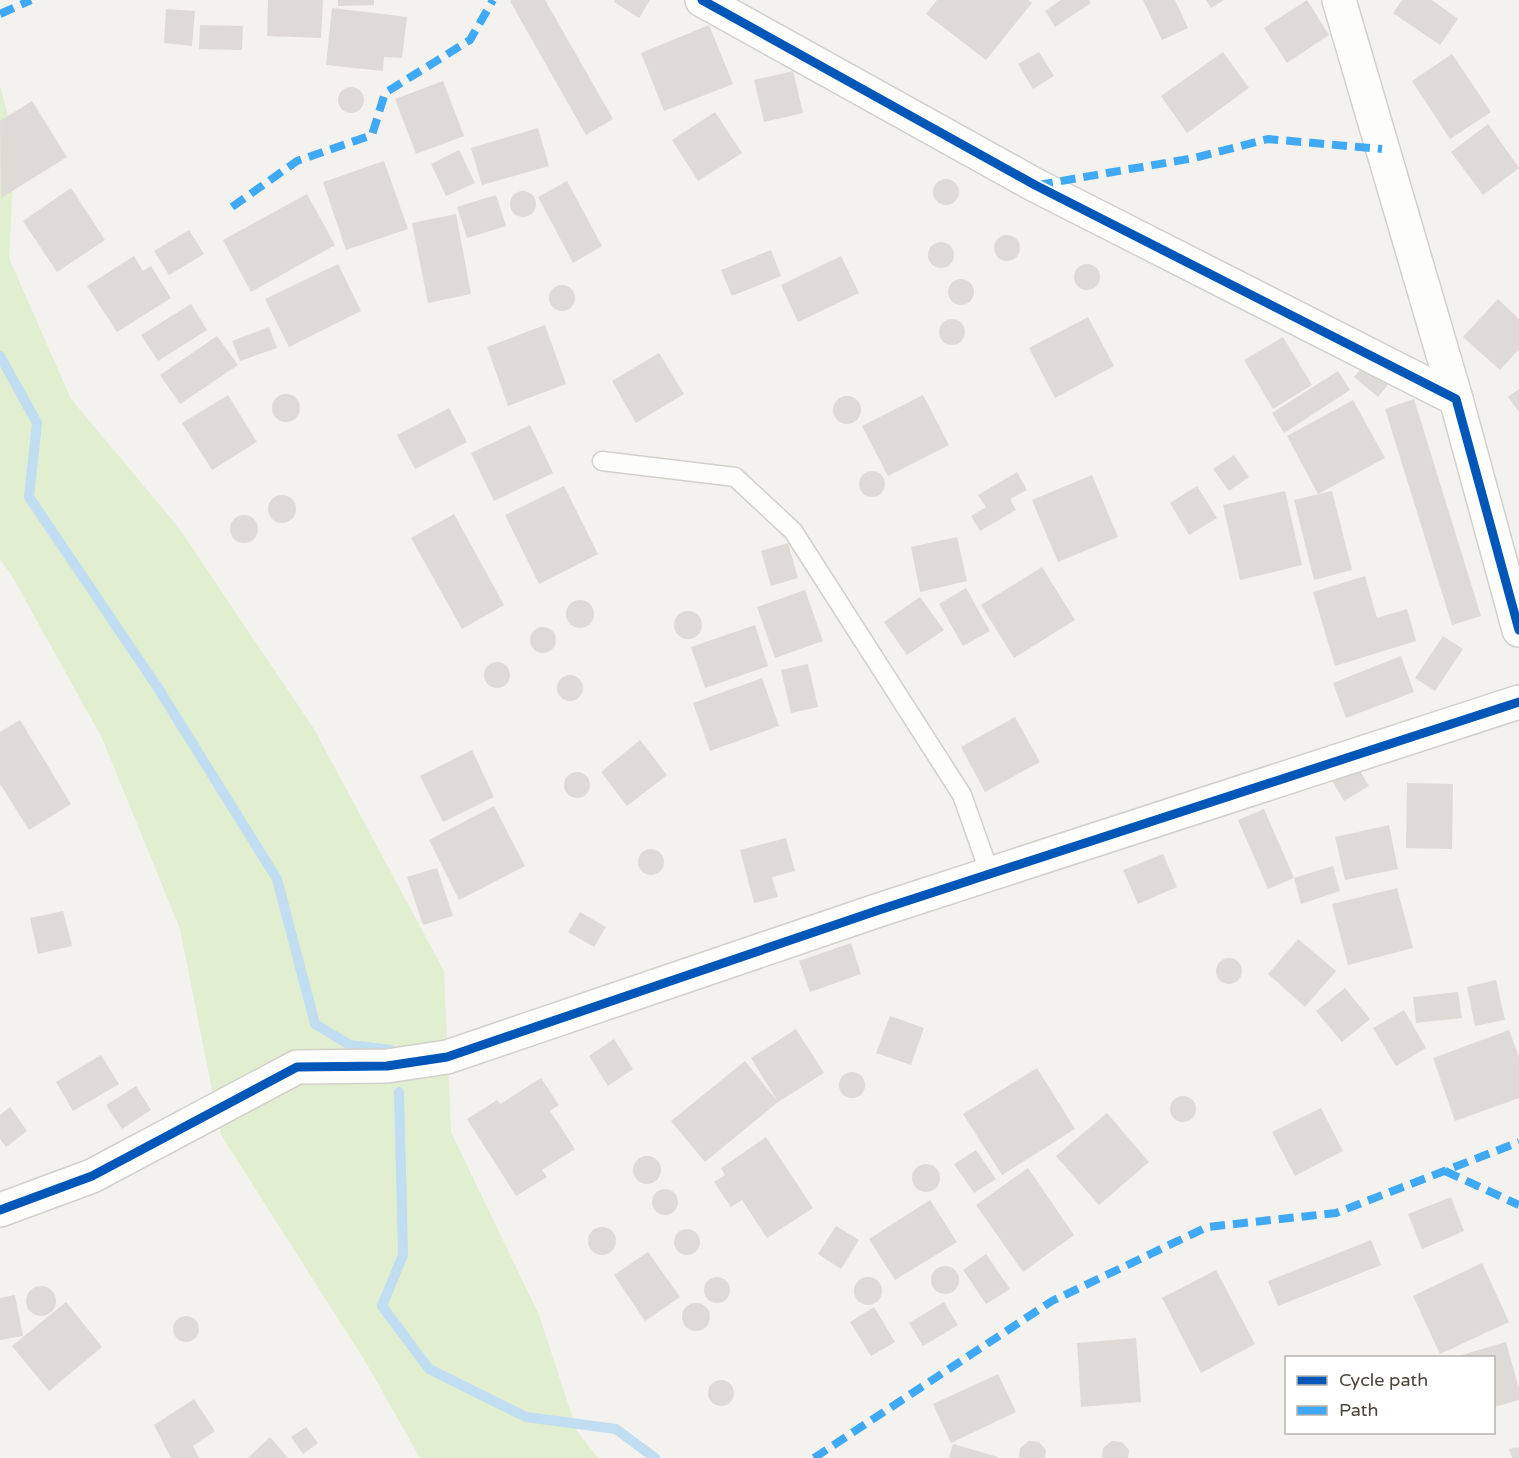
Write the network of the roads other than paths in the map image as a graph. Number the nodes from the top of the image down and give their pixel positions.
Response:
1 (702, 0) edge
2 (1339, 0) edge
3 (1456, 399) junction
4 (602, 461) dead end
5 (1517, 620) edge
6 (1519, 702) edge
7 (990, 874) junction
8 (0, 1210) edge

1 - 3 street
2 - 3 street
3 - 5 street
4 - 7 lane
6 - 7 street
7 - 8 street

